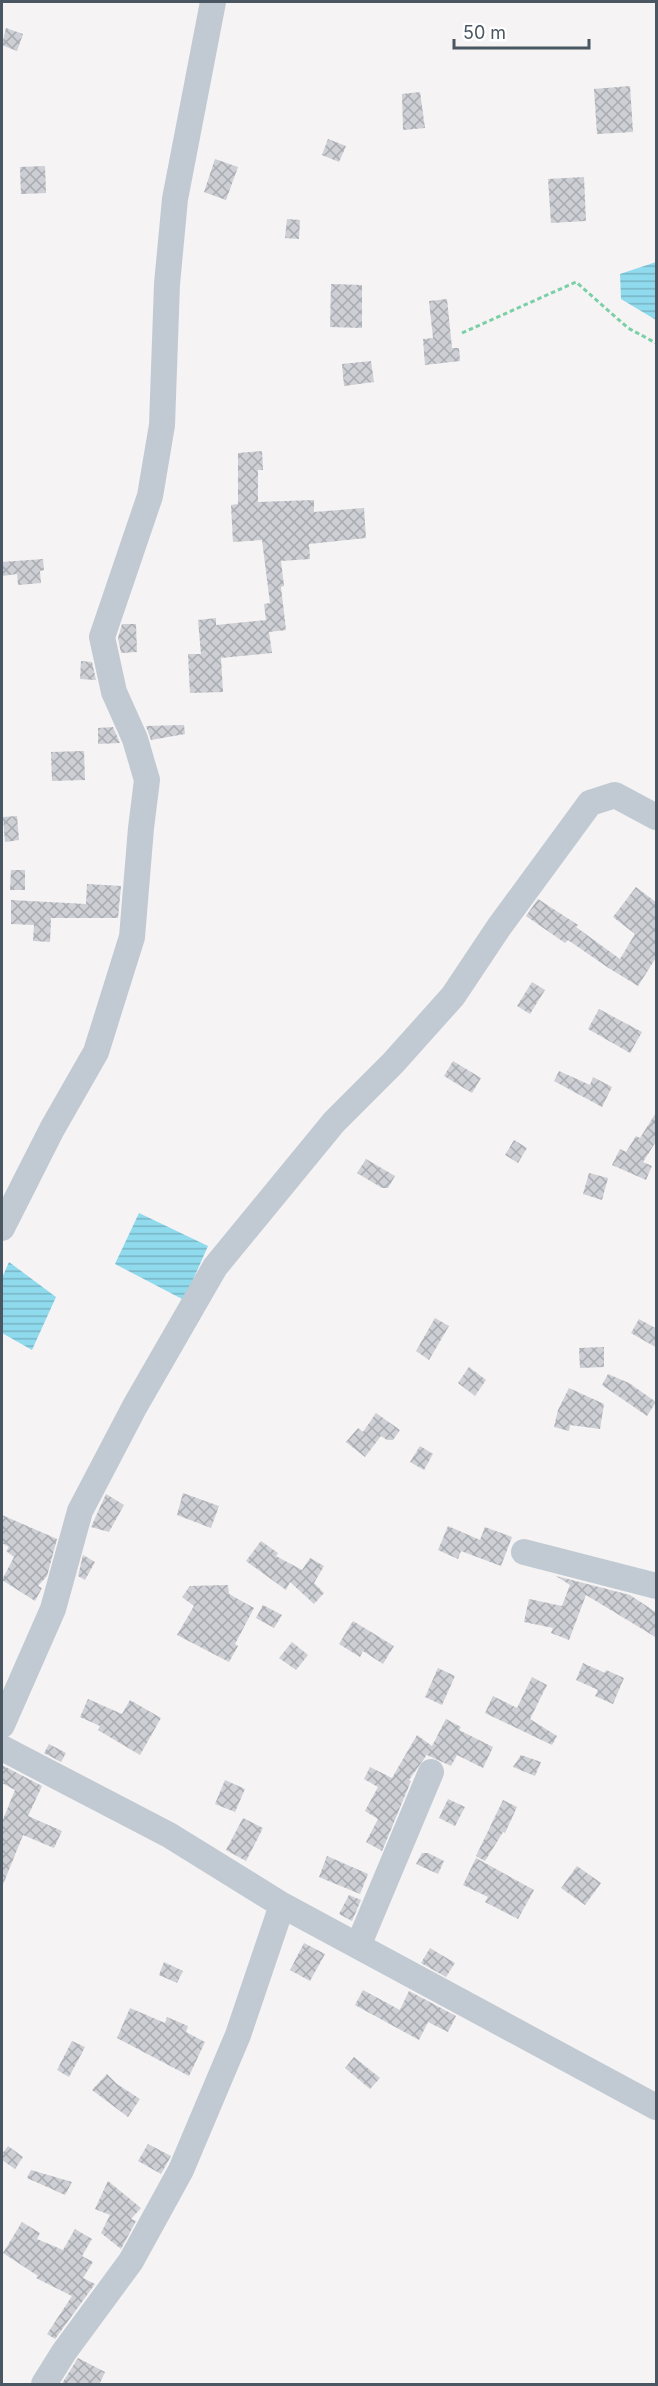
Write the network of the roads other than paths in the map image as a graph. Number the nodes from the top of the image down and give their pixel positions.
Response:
1 (213, 2) edge
2 (657, 817) edge
3 (2, 1228) edge
4 (524, 1552) dead end
5 (657, 1586) edge
6 (2, 1725) edge
7 (2, 1748) edge
8 (430, 1772) dead end
9 (282, 1905) junction
10 (358, 1946) junction
11 (657, 2107) edge
12 (44, 2385) edge

1 - 3 street
2 - 6 street
4 - 5 street
7 - 9 street
8 - 10 street
9 - 10 street
9 - 12 street
10 - 11 street

